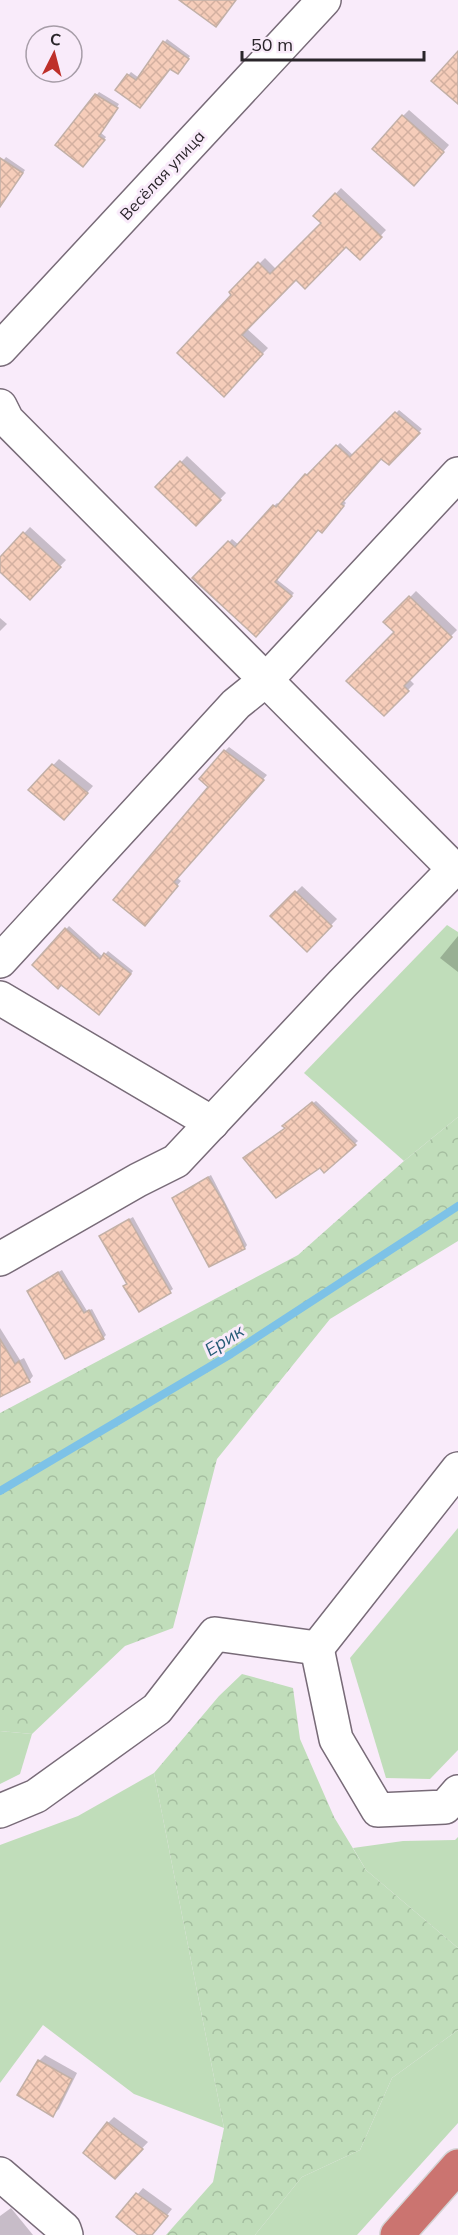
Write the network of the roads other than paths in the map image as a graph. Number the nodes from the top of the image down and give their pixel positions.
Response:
1 (324, 0) edge
2 (0, 349) edge
3 (0, 406) edge
4 (458, 474) edge
5 (267, 679) junction
6 (456, 868) edge
7 (0, 961) edge
8 (0, 998) edge
9 (212, 1123) junction
10 (0, 1259) edge
11 (458, 1469) edge
12 (317, 1648) junction
13 (458, 1792) edge
14 (0, 1811) edge
15 (458, 2166) edge
16 (0, 2174) edge
17 (66, 2235) edge
18 (397, 2235) edge

1 - 2 street, Весёлая улица
3 - 5 street
4 - 5 street
5 - 6 street
5 - 7 street
6 - 9 street
8 - 9 street
9 - 10 street
11 - 12 street
12 - 13 street
12 - 14 street
15 - 18 highway
16 - 17 street

